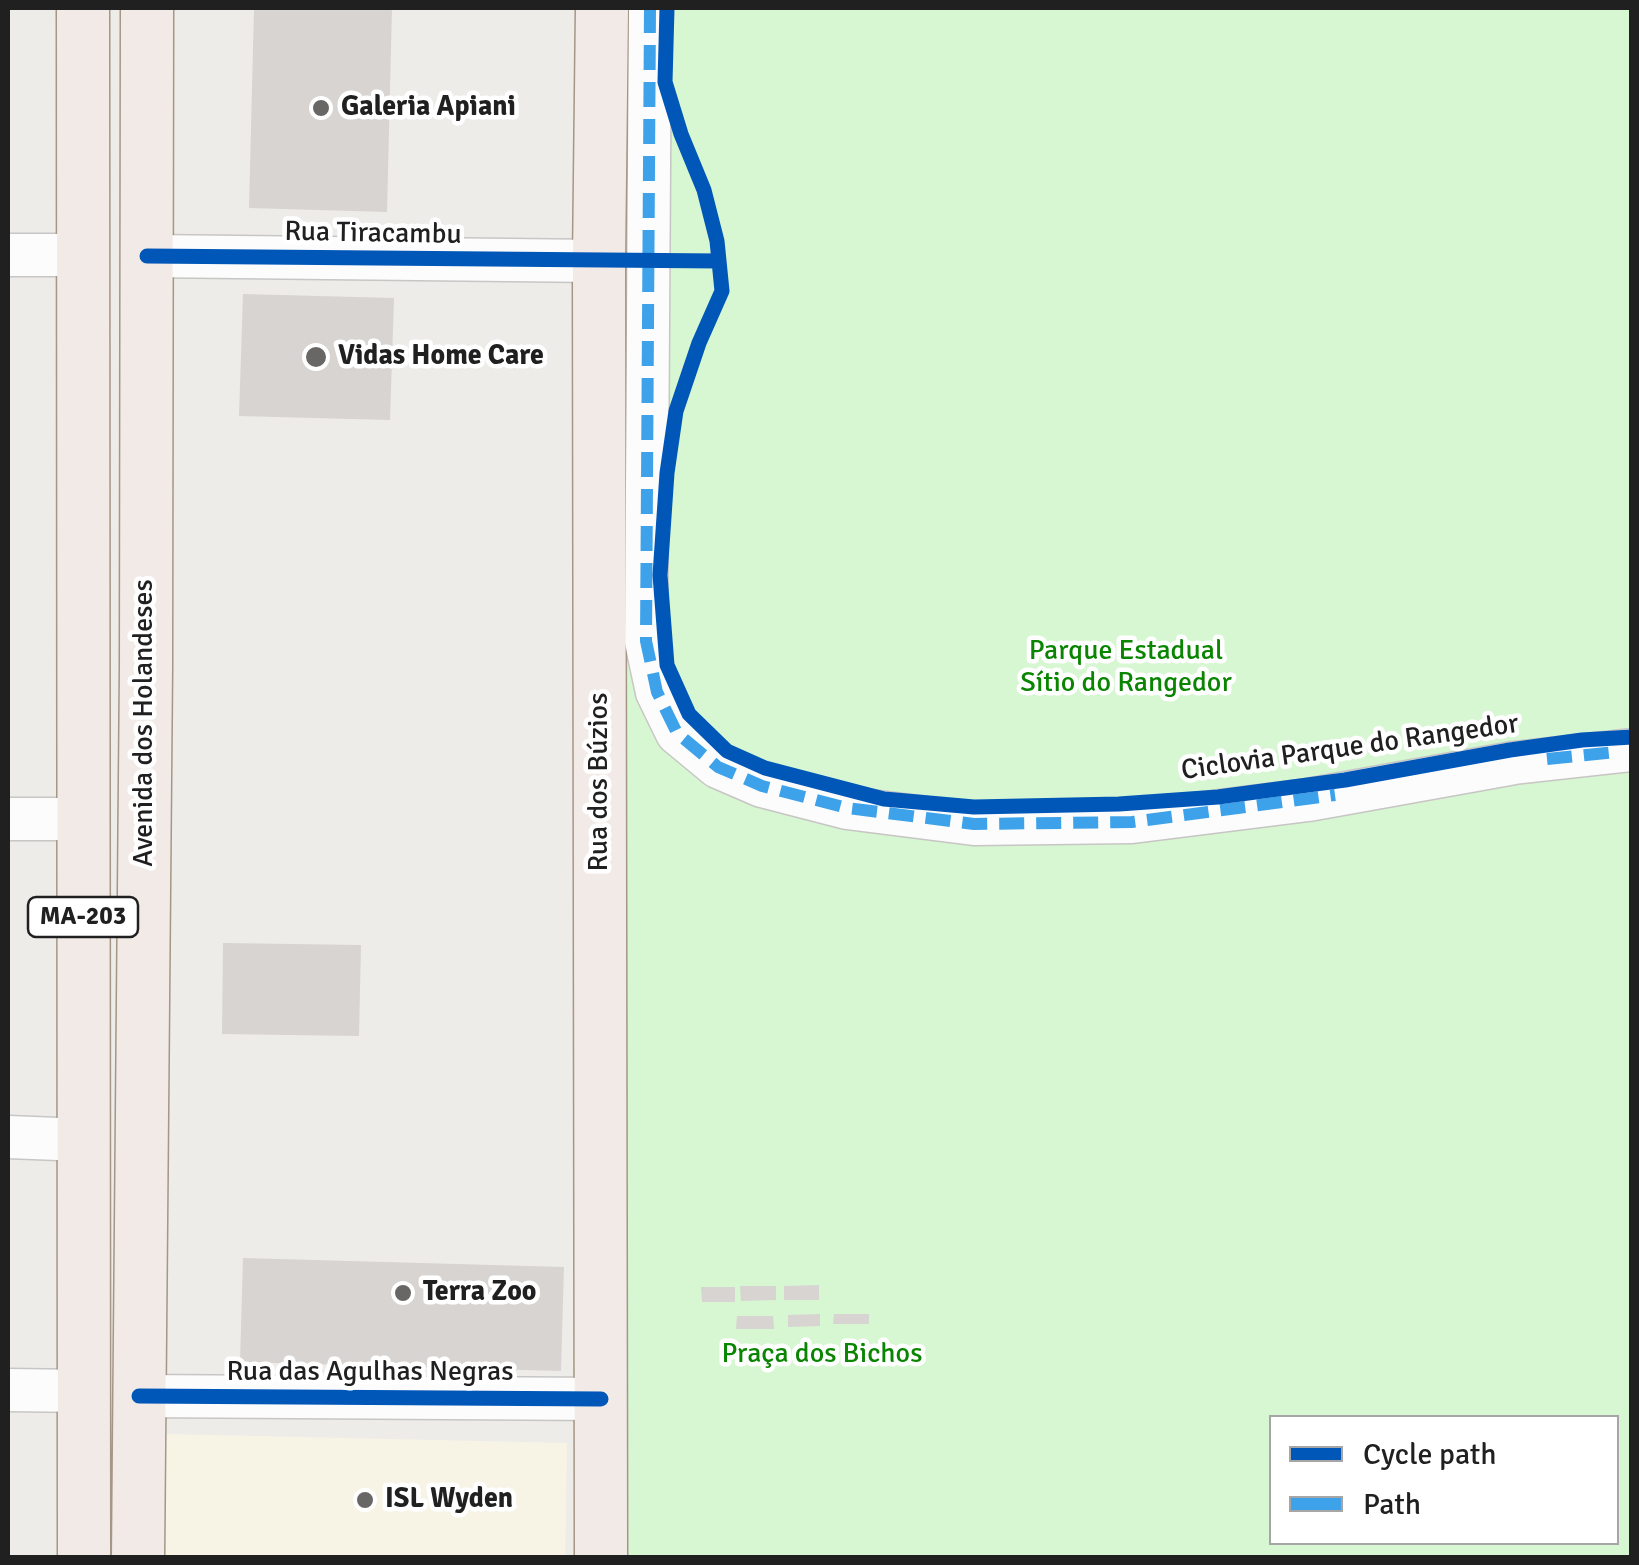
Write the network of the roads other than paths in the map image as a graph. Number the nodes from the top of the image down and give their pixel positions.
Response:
1 (82, 8) edge
2 (147, 8) edge
3 (602, 8) edge
4 (650, 8) edge
5 (82, 106) junction
6 (8, 255) edge
7 (82, 255) junction
8 (147, 256) junction
9 (599, 261) junction
10 (147, 381) junction
11 (81, 443) junction
12 (146, 667) junction
13 (1632, 750) edge
14 (8, 819) edge
15 (83, 819) junction
16 (8, 1137) edge
17 (84, 1140) junction
18 (8, 1390) edge
19 (85, 1391) junction
20 (139, 1396) junction
21 (602, 1399) junction
22 (84, 1558) edge
23 (138, 1558) edge
24 (601, 1558) edge

1 - 5 main road, MA-203
2 - 8 main road, Avenida dos Holandeses / MA-203
3 - 9 main road, Rua dos Búzios
4 - 13 street
5 - 7 main road, MA-203
5 - 10 main road
6 - 7 street
7 - 11 main road, MA-203
8 - 9 street, Rua Tiracambu
8 - 10 main road, Avenida dos Holandeses / MA-203
9 - 21 main road, Rua dos Búzios
10 - 12 main road, Avenida dos Holandeses / MA-203
11 - 12 main road
11 - 15 main road, MA-203
12 - 20 main road, Avenida dos Holandeses / MA-203
14 - 15 street
15 - 17 main road, MA-203
16 - 17 street
17 - 19 main road, MA-203
18 - 19 street
19 - 22 main road, MA-203
20 - 21 street, Rua das Agulhas Negras
20 - 23 main road, Avenida dos Holandeses / MA-203
21 - 24 main road, Rua dos Búzios

